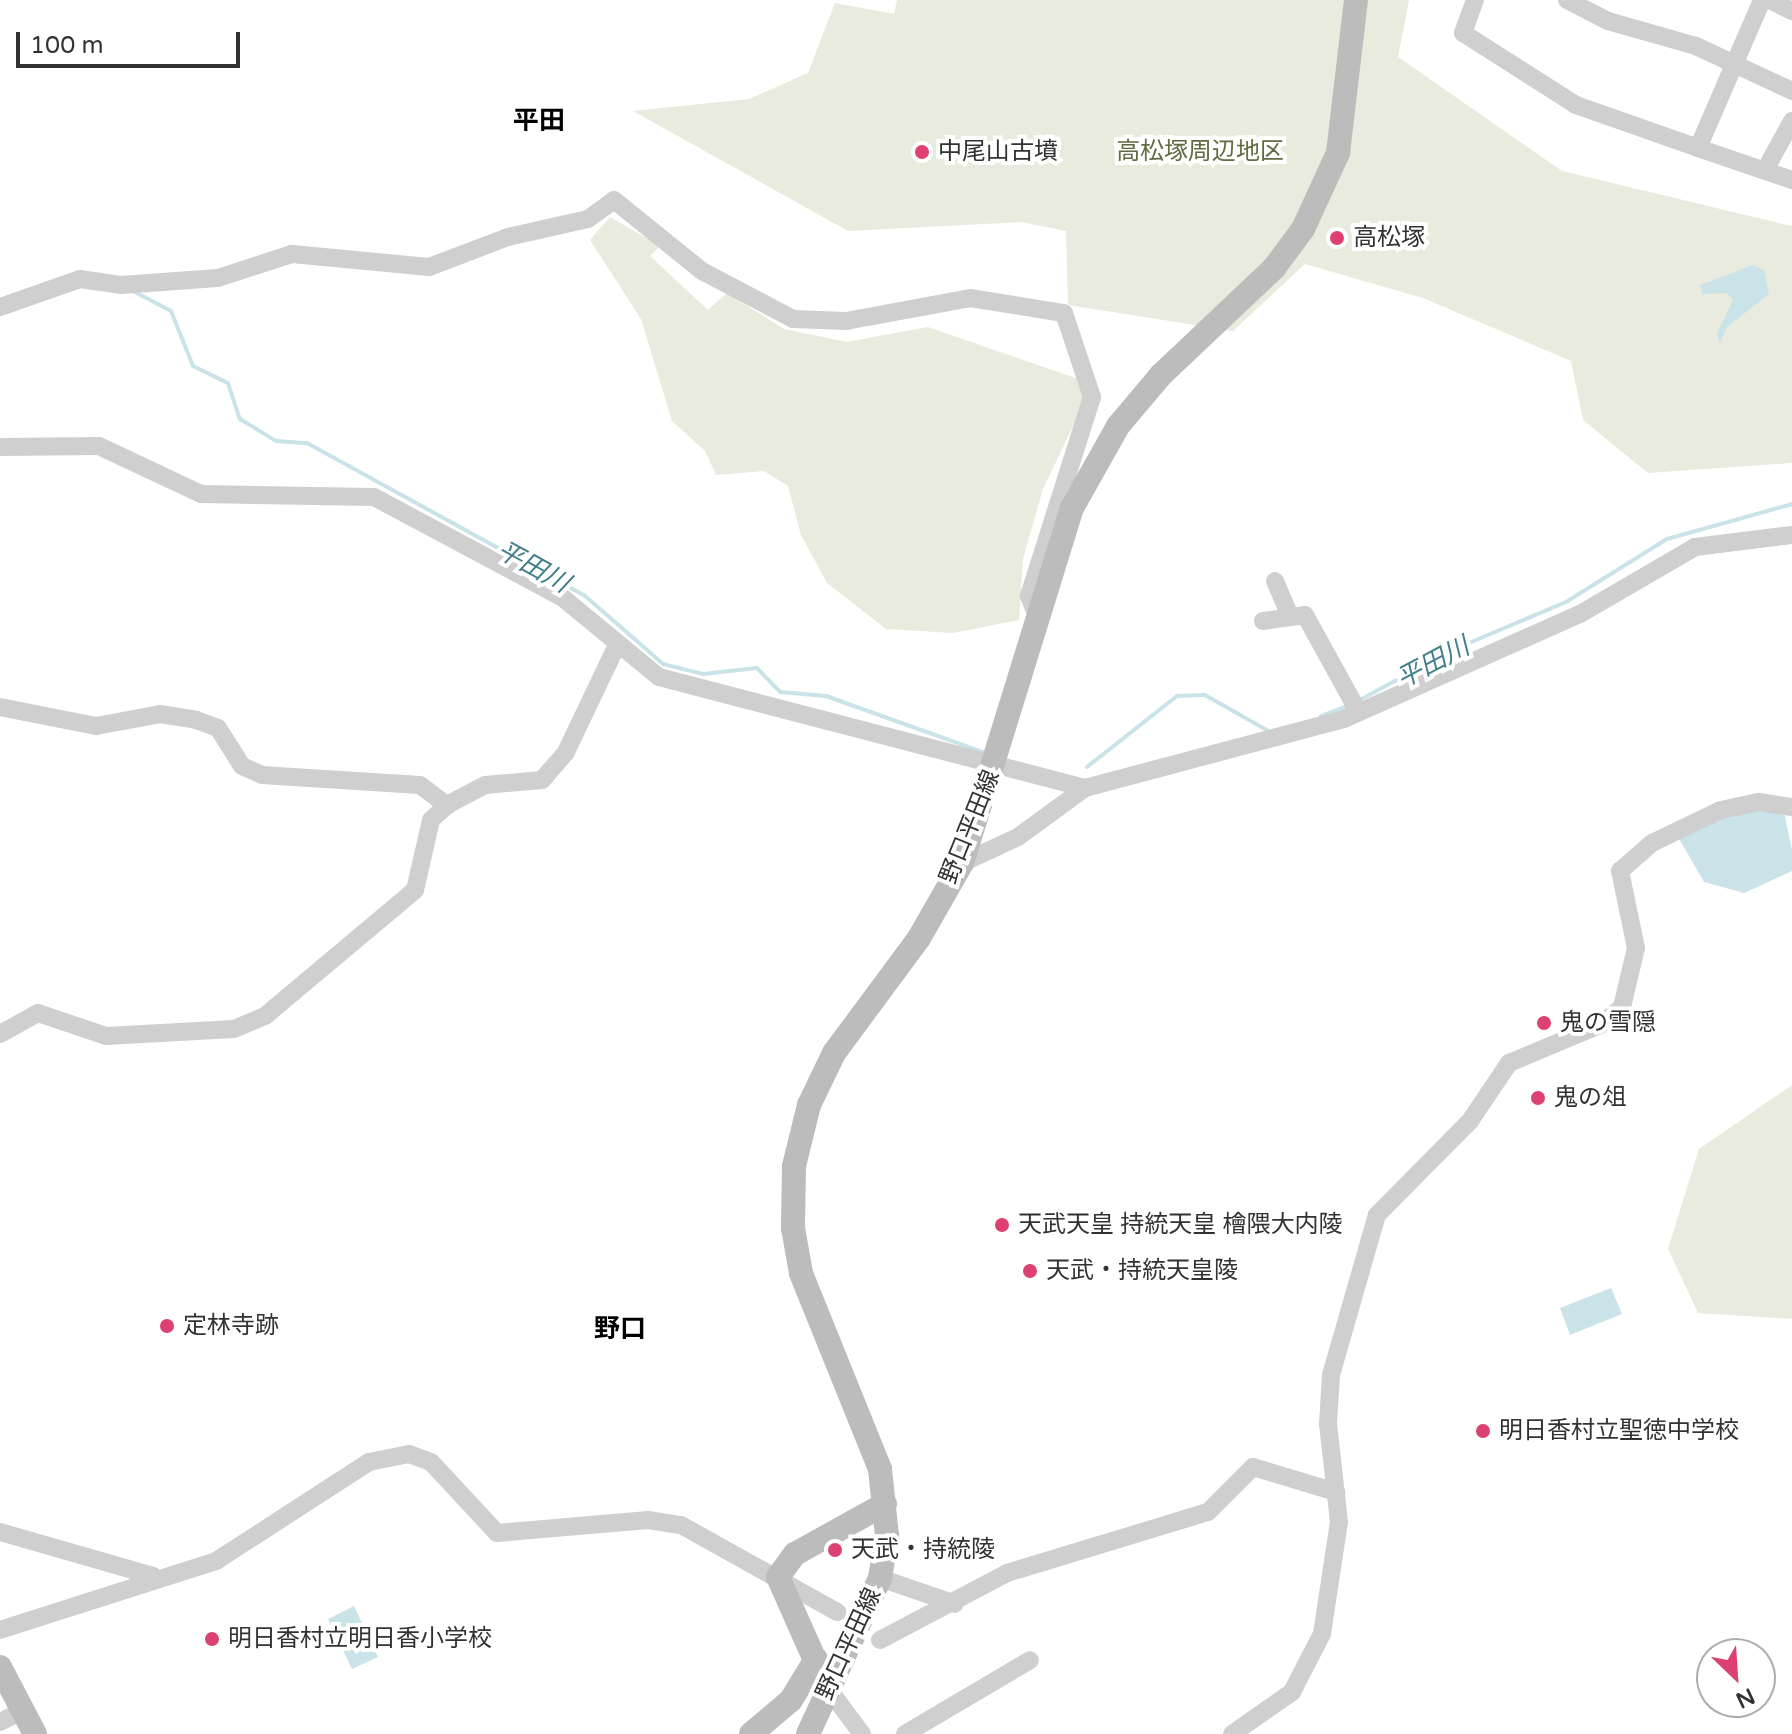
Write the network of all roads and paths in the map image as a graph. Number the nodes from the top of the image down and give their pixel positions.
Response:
1 (1356, 0) edge
2 (1475, 0) edge
3 (1567, 0) edge
4 (1762, 0) edge
5 (1770, 0) edge
6 (1792, 11) edge
7 (1734, 62) junction
8 (1792, 91) edge
9 (1792, 121) edge
10 (1698, 148) junction
11 (1765, 170) junction
12 (1792, 180) edge
13 (0, 307) edge
14 (0, 447) edge
15 (1792, 535) edge
16 (1275, 581) dead end
17 (1288, 612) junction
18 (1037, 616) junction
19 (1263, 621) dead end
20 (617, 645) junction
21 (1355, 705) junction
22 (0, 707) edge
23 (994, 770) junction
24 (1085, 788) junction
25 (447, 805) junction
26 (1792, 807) edge
27 (962, 863) junction
28 (0, 1034) edge
29 (1336, 1492) junction
30 (885, 1504) junction
31 (0, 1532) edge
32 (155, 1576) junction
33 (778, 1577) junction
34 (880, 1578) junction
35 (955, 1604) junction
36 (837, 1612) dead end
37 (0, 1630) edge
38 (880, 1640) dead end
39 (816, 1659) junction
40 (1030, 1660) dead end
41 (0, 1667) edge
42 (827, 1687) junction
43 (23, 1711) junction
44 (0, 1722) edge
45 (35, 1734) edge
46 (751, 1734) edge
47 (808, 1734) edge
48 (862, 1734) edge
49 (905, 1734) edge
50 (1232, 1734) edge

1 - 18 main road, 野口平田線
2 - 10 street
3 - 7 street
4 - 7 street
5 - 6 street
7 - 8 street
7 - 10 street
9 - 11 street
10 - 11 street
11 - 12 street
13 - 18 street
14 - 20 street
15 - 21 street
16 - 17 street
17 - 19 street
17 - 21 street
18 - 23 main road, 野口平田線
20 - 23 street
20 - 25 street
21 - 24 street
22 - 25 street
23 - 24 street
23 - 27 main road, 野口平田線
24 - 27 street
25 - 28 street
26 - 29 street
27 - 30 main road, 野口平田線
29 - 35 street
29 - 50 street
30 - 33 main road
30 - 34 main road, 野口平田線
31 - 32 street
32 - 33 street
32 - 37 street
33 - 36 street
33 - 39 main road
34 - 35 street
34 - 42 main road, 野口平田線
35 - 38 street
39 - 42 main road
39 - 46 main road
40 - 49 street
41 - 43 main road
42 - 47 main road, 野口平田線
42 - 48 street
43 - 44 street
43 - 45 main road

